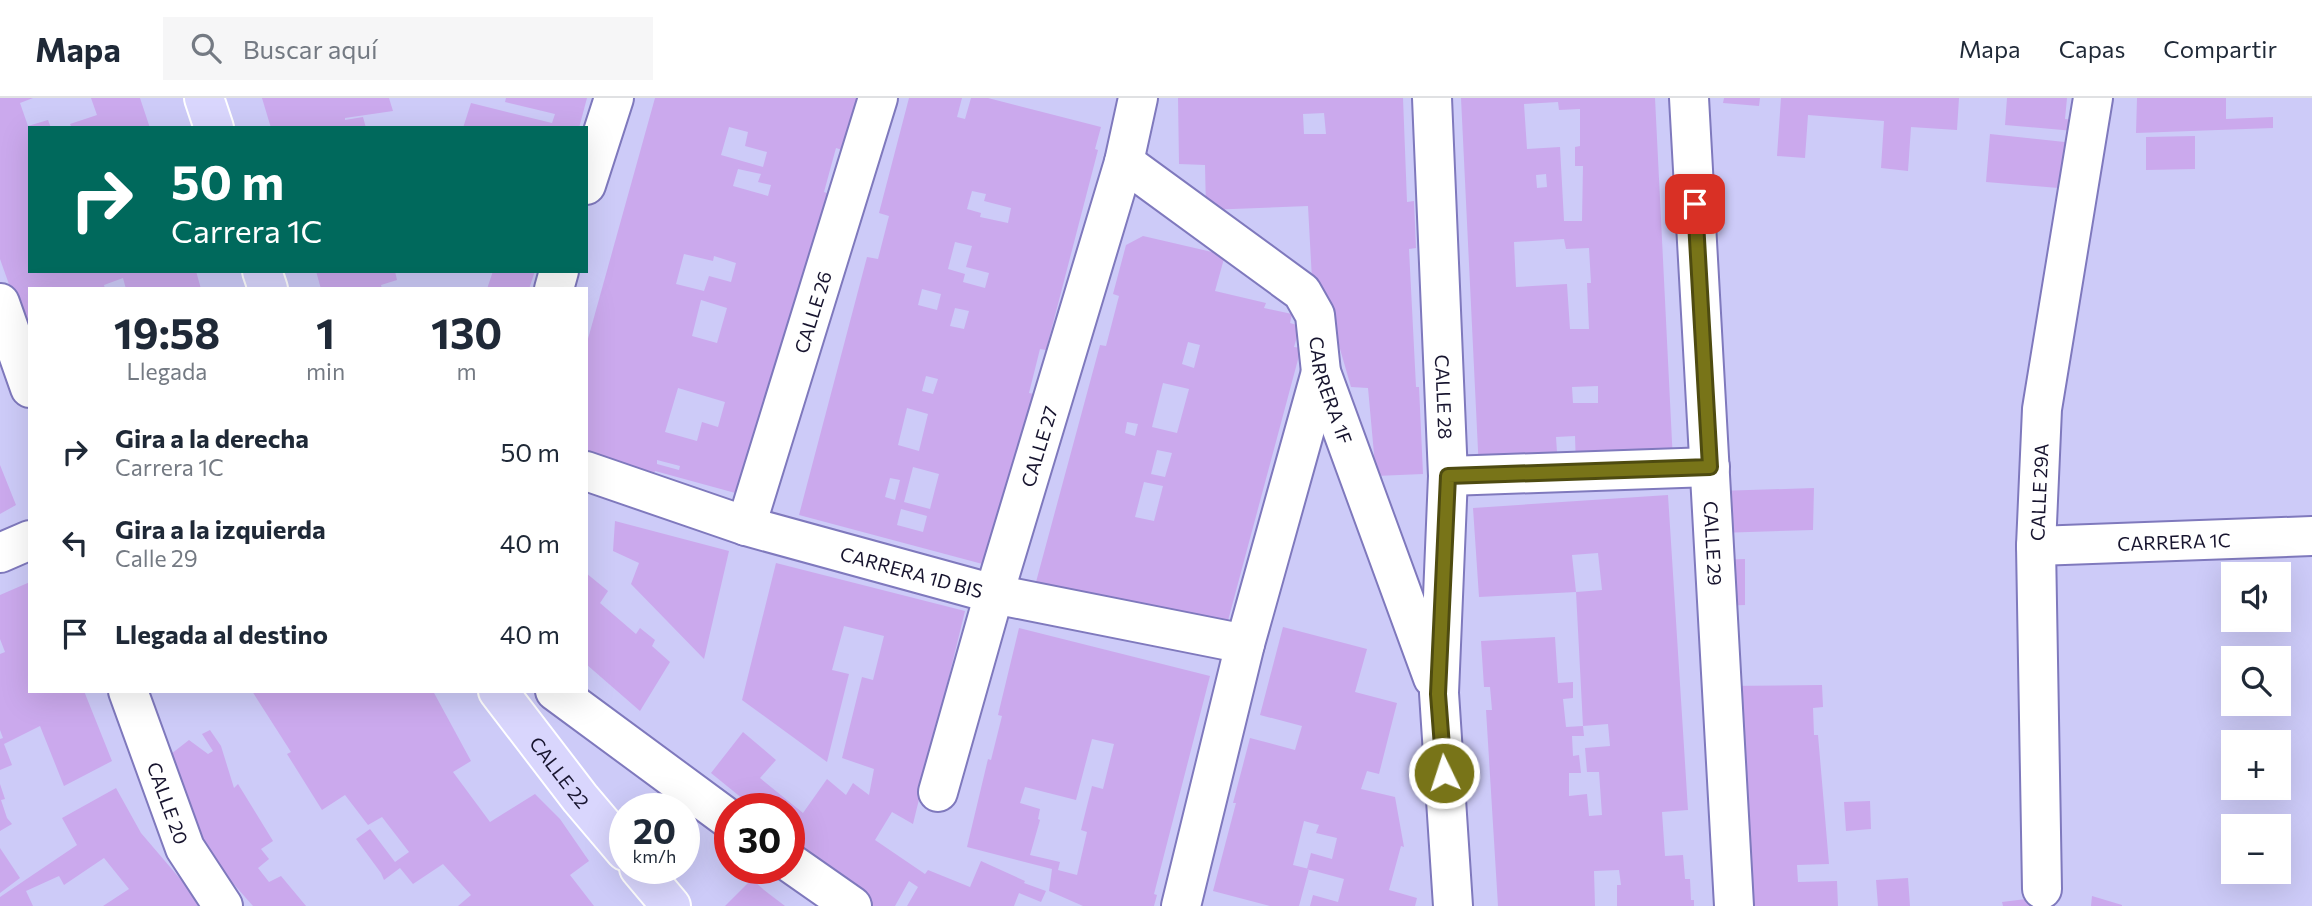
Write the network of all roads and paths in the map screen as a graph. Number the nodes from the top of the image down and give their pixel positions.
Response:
1 (204, 98) edge
2 (614, 98) edge
3 (878, 98) edge
4 (1138, 98) edge
5 (1432, 98) edge
6 (1689, 98) edge
7 (2093, 98) edge
8 (213, 126) edge
9 (1124, 162) junction
10 (588, 179) edge
11 (0, 303) edge
12 (1321, 372) junction
13 (28, 382) edge
14 (1710, 467) junction
15 (588, 472) edge
16 (1448, 476) junction
17 (746, 526) junction
18 (2312, 536) edge
19 (28, 541) edge
20 (2036, 546) junction
21 (0, 553) edge
22 (994, 594) junction
23 (1245, 644) junction
24 (129, 693) edge
25 (500, 693) edge
26 (558, 693) edge
27 (1438, 694) junction
28 (939, 792) dead end
29 (714, 808) edge
30 (609, 832) edge
31 (805, 873) edge
32 (652, 884) edge
33 (2042, 889) dead end
34 (223, 906) edge
35 (671, 906) edge
36 (852, 906) edge
37 (1181, 906) edge
38 (1454, 906) edge
39 (1734, 906) edge

1 - 8 main road
2 - 10 street
3 - 17 street, CALLE 26
4 - 9 street, CALLE 27
5 - 16 street, CALLE 28
6 - 14 street, CALLE 29
7 - 20 street, CALLE 29A
9 - 12 street, CARRERA 1F
9 - 22 street, CALLE 27
11 - 13 street
12 - 23 street
12 - 27 street, CARRERA 1F
14 - 16 street
14 - 39 street, CALLE 29
15 - 17 street, CARRERA 1D BIS
16 - 27 street, CALLE 28
17 - 22 street, CARRERA 1D BIS
18 - 20 street, CARRERA 1C
19 - 21 street
20 - 33 street, CALLE 29A
22 - 23 street, CARRERA 1D BIS
22 - 28 street, CALLE 27
23 - 37 street
24 - 34 street, CALLE 20
25 - 30 main road, CALLE 22
26 - 29 street
27 - 38 street, CALLE 28
31 - 36 street
32 - 35 main road

